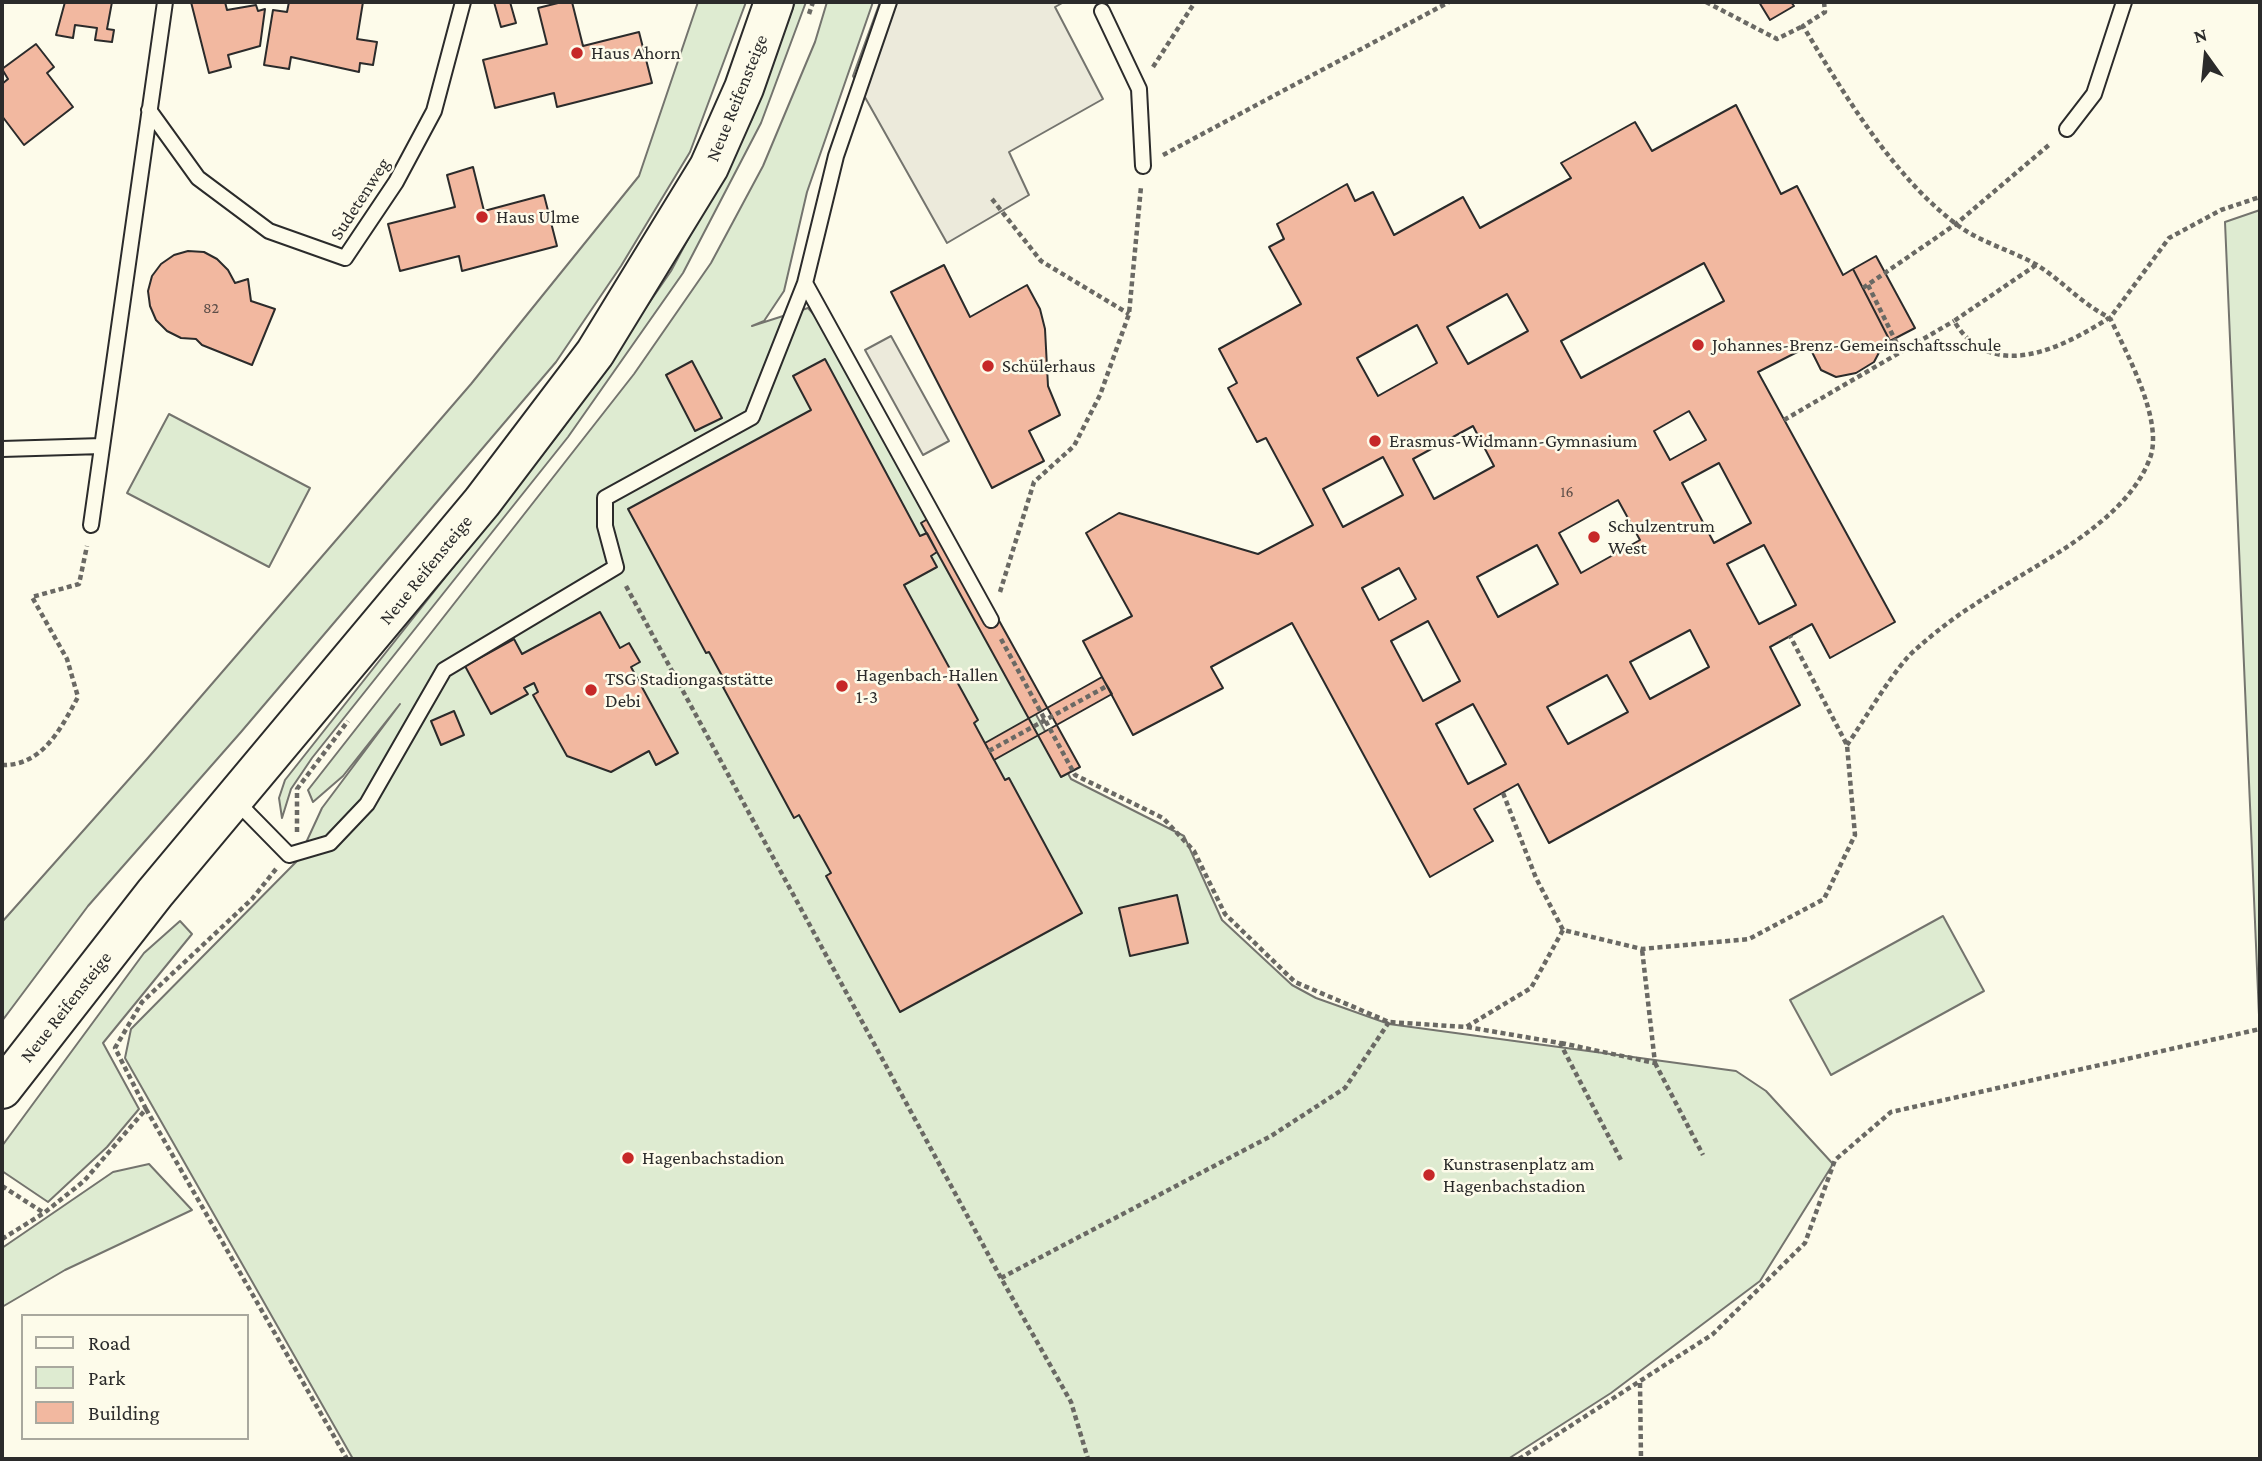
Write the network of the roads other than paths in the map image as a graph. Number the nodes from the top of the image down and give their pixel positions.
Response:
1 (165, 2) edge
2 (463, 2) edge
3 (774, 2) edge
4 (888, 2) edge
5 (2123, 2) edge
6 (1102, 11) dead end
7 (149, 110) junction
8 (2067, 129) road end
9 (1143, 166) road end
10 (805, 283) junction
11 (102, 446) junction
12 (2, 449) edge
13 (91, 524) road end
14 (991, 620) road end
15 (234, 799) junction
16 (2, 1089) edge

1 - 7 lane
2 - 7 lane, Sudetenweg
3 - 15 main road, Neue Reifensteige
4 - 10 lane
5 - 8 lane
6 - 9 lane
7 - 11 lane
10 - 14 lane
10 - 15 lane
11 - 12 lane
11 - 13 lane
15 - 16 main road, Neue Reifensteige

